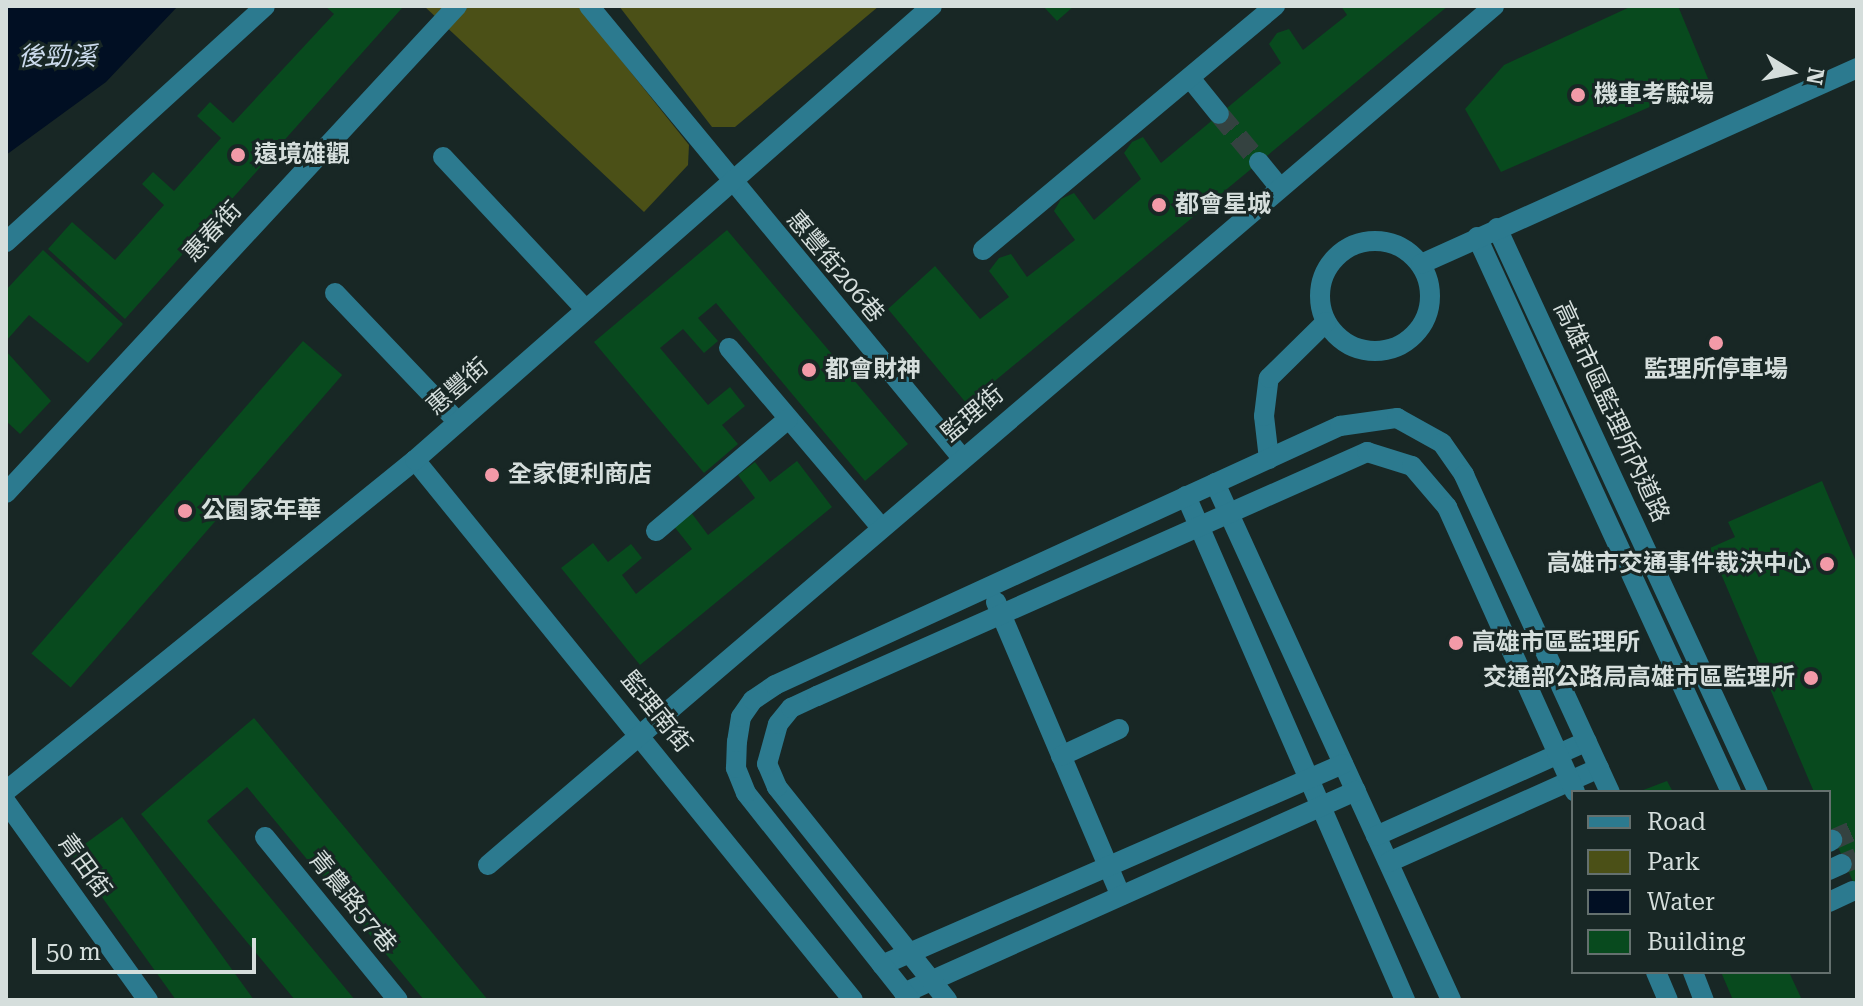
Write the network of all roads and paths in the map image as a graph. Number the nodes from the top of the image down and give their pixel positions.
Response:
1 (265, 6) edge
2 (457, 6) edge
3 (589, 6) edge
4 (932, 6) edge
5 (1275, 6) edge
6 (1494, 6) edge
7 (1857, 68) edge
8 (1190, 78) junction
9 (1219, 114) tunnel mouth
10 (443, 157) dead end
11 (1259, 162) tunnel mouth
12 (730, 182) junction
13 (1280, 188) junction
14 (1487, 233) junction
15 (6, 242) edge
16 (983, 250) dead end
17 (1421, 264) junction
18 (335, 293) dead end
19 (586, 310) junction
20 (1326, 322) junction
21 (729, 348) dead end
22 (788, 419) junction
23 (458, 422) junction
24 (962, 458) junction
25 (1269, 459) junction
26 (415, 460) junction
27 (1215, 483) junction
28 (6, 493) edge
29 (1186, 496) junction
30 (1228, 511) junction
31 (1199, 525) junction
32 (881, 527) junction
33 (656, 531) dead end
34 (989, 587) junction
35 (1001, 613) junction
36 (1119, 729) dead end
37 (639, 732) junction
38 (1587, 741) junction
39 (1558, 754) junction
40 (1061, 756) junction
41 (1343, 764) junction
42 (1599, 768) junction
43 (1309, 779) junction
44 (1572, 786) edge
45 (1609, 790) edge
46 (1730, 790) edge
47 (1743, 790) edge
48 (1757, 790) edge
49 (6, 791) edge
50 (1356, 791) junction
51 (6, 802) edge
52 (1321, 807) junction
53 (1376, 836) junction
54 (265, 837) dead end
55 (1389, 862) junction
56 (488, 865) dead end
57 (1109, 866) junction
58 (1853, 891) dead end
59 (1121, 896) junction
60 (1831, 901) edge
61 (910, 953) junction
62 (882, 965) junction
63 (1657, 974) edge
64 (1694, 974) edge
65 (932, 980) junction
66 (907, 996) edge
67 (148, 1000) edge
68 (398, 1000) edge
69 (853, 1000) edge
70 (947, 1000) edge
71 (1405, 1000) edge
72 (1451, 1000) edge
73 (1668, 1000) edge
74 (1704, 1000) edge

1 - 15 street
2 - 28 street, 惠春街
3 - 12 street, 惠豐街206巷
4 - 12 street, 惠豐街
5 - 8 street
6 - 13 street, 監理街
7 - 14 street
8 - 9 street
8 - 16 street
10 - 19 street
11 - 13 street
12 - 19 street, 惠豐街
12 - 24 street, 惠豐街206巷
13 - 24 street, 監理街
14 - 17 street
14 - 46 street, 高雄市區監理所內道路
14 - 47 street, 高雄市區監理所內道路
14 - 48 street, 高雄市區監理所內道路
17 - 20 street
17 - 20 street
18 - 23 street
19 - 23 street, 惠豐街
20 - 25 street
21 - 22 street
22 - 32 street
22 - 33 street
23 - 26 street, 惠豐街
24 - 32 street, 監理街
25 - 27 street
25 - 38 street
26 - 37 street, 監理南街
26 - 49 street, 惠豐街
27 - 29 street
27 - 30 street
29 - 31 street
29 - 34 street
30 - 31 street
30 - 39 street
30 - 41 street
31 - 35 street
31 - 43 street
32 - 37 street, 監理街
34 - 35 street
34 - 62 street
35 - 40 street
35 - 61 street
36 - 40 street
37 - 56 street, 監理街
37 - 69 street, 監理南街
38 - 39 street
38 - 42 street
39 - 44 street
39 - 53 street
40 - 57 street
41 - 43 street
41 - 50 street
42 - 44 street
42 - 45 street
43 - 52 street
43 - 57 street
44 - 55 street
50 - 52 street
50 - 53 street
51 - 67 street, 青田街
52 - 59 street
52 - 71 street
53 - 55 street
54 - 68 street, 青農路57巷
55 - 72 street
57 - 59 street
57 - 61 street
58 - 60 street
59 - 65 street
61 - 62 street
61 - 65 street
62 - 66 street
63 - 73 street
64 - 74 street
65 - 66 street
65 - 70 street

